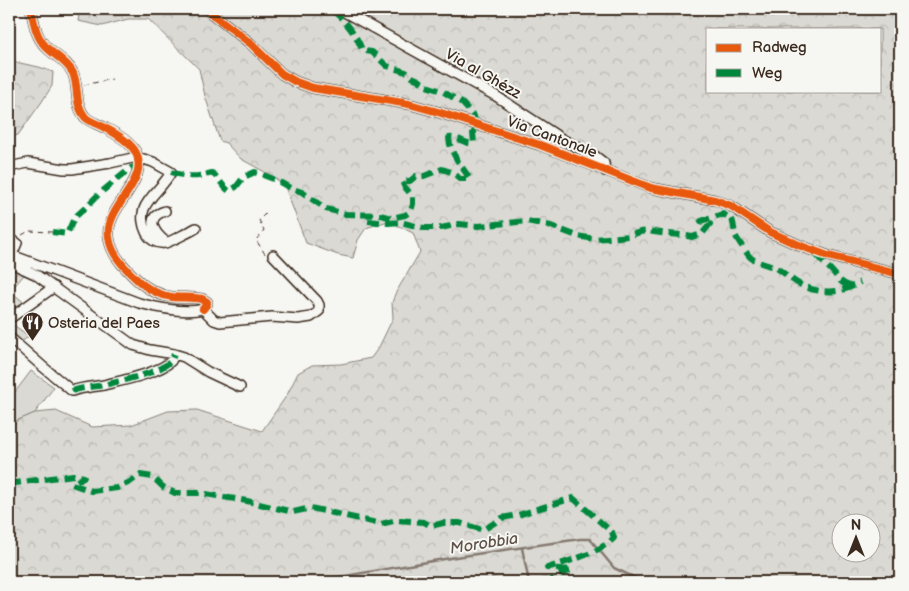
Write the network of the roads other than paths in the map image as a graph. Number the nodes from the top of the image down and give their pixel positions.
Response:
1 (31, 9) edge
2 (206, 9) edge
3 (338, 9) edge
4 (137, 157) junction
5 (9, 167) edge
6 (605, 171) junction
7 (165, 211) dead end
8 (196, 228) dead end
9 (9, 238) edge
10 (167, 242) junction
11 (273, 255) road end
12 (10, 256) edge
13 (900, 274) edge
14 (54, 287) junction
15 (203, 309) junction
16 (9, 319) edge
17 (9, 337) edge
18 (174, 354) junction
19 (240, 386) dead end

1 - 4 street
2 - 6 street, Via Cantonale
3 - 6 street, Via al Ghézz
4 - 5 street
4 - 10 street
4 - 15 street
6 - 13 street, Via Cantonale
7 - 10 street
8 - 10 street
9 - 12 street
11 - 15 street
12 - 14 street
12 - 15 street
14 - 16 street
14 - 18 street
17 - 18 street
18 - 19 street

